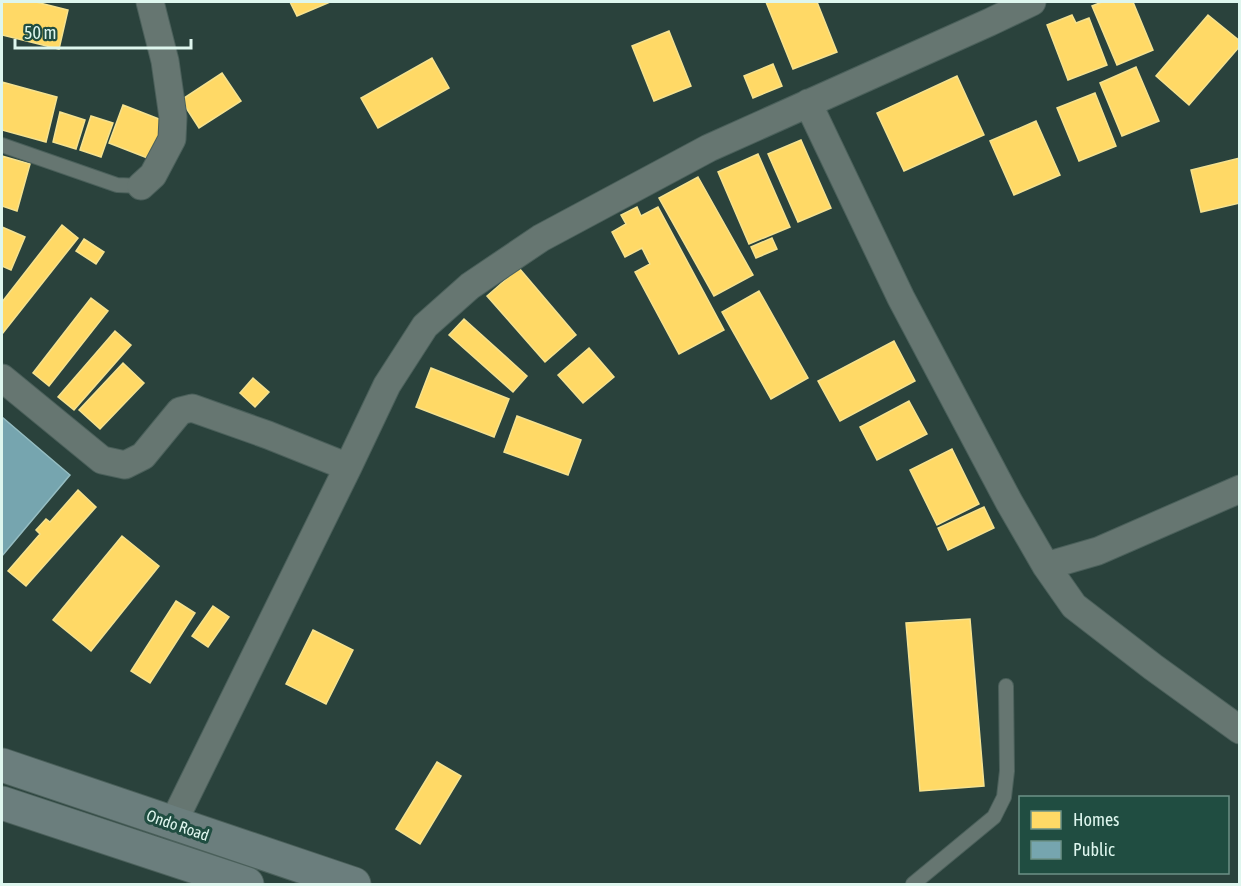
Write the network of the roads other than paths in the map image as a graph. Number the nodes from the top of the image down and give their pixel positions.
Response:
1 (150, 2) edge
2 (1032, 2) edge
3 (986, 12) edge
4 (808, 103) junction
5 (2, 145) edge
6 (141, 186) joint
7 (2, 378) edge
8 (348, 467) junction
9 (1239, 489) edge
10 (1046, 566) junction
11 (1006, 686) dead end
12 (1239, 730) edge
13 (2, 765) edge
14 (2, 803) edge
15 (173, 823) junction
16 (191, 875) edge
17 (247, 885) edge
18 (354, 885) edge
19 (913, 885) edge

1 - 6 street
2 - 3 street
3 - 4 street
4 - 8 street
4 - 10 street
5 - 6 lane
7 - 8 street
8 - 15 street
9 - 10 street
10 - 12 street
11 - 19 lane
13 - 15 main road, Ondo Road
14 - 16 main road, Ondo Road
15 - 18 main road, Ondo Road
16 - 17 main road, Ondo Road

